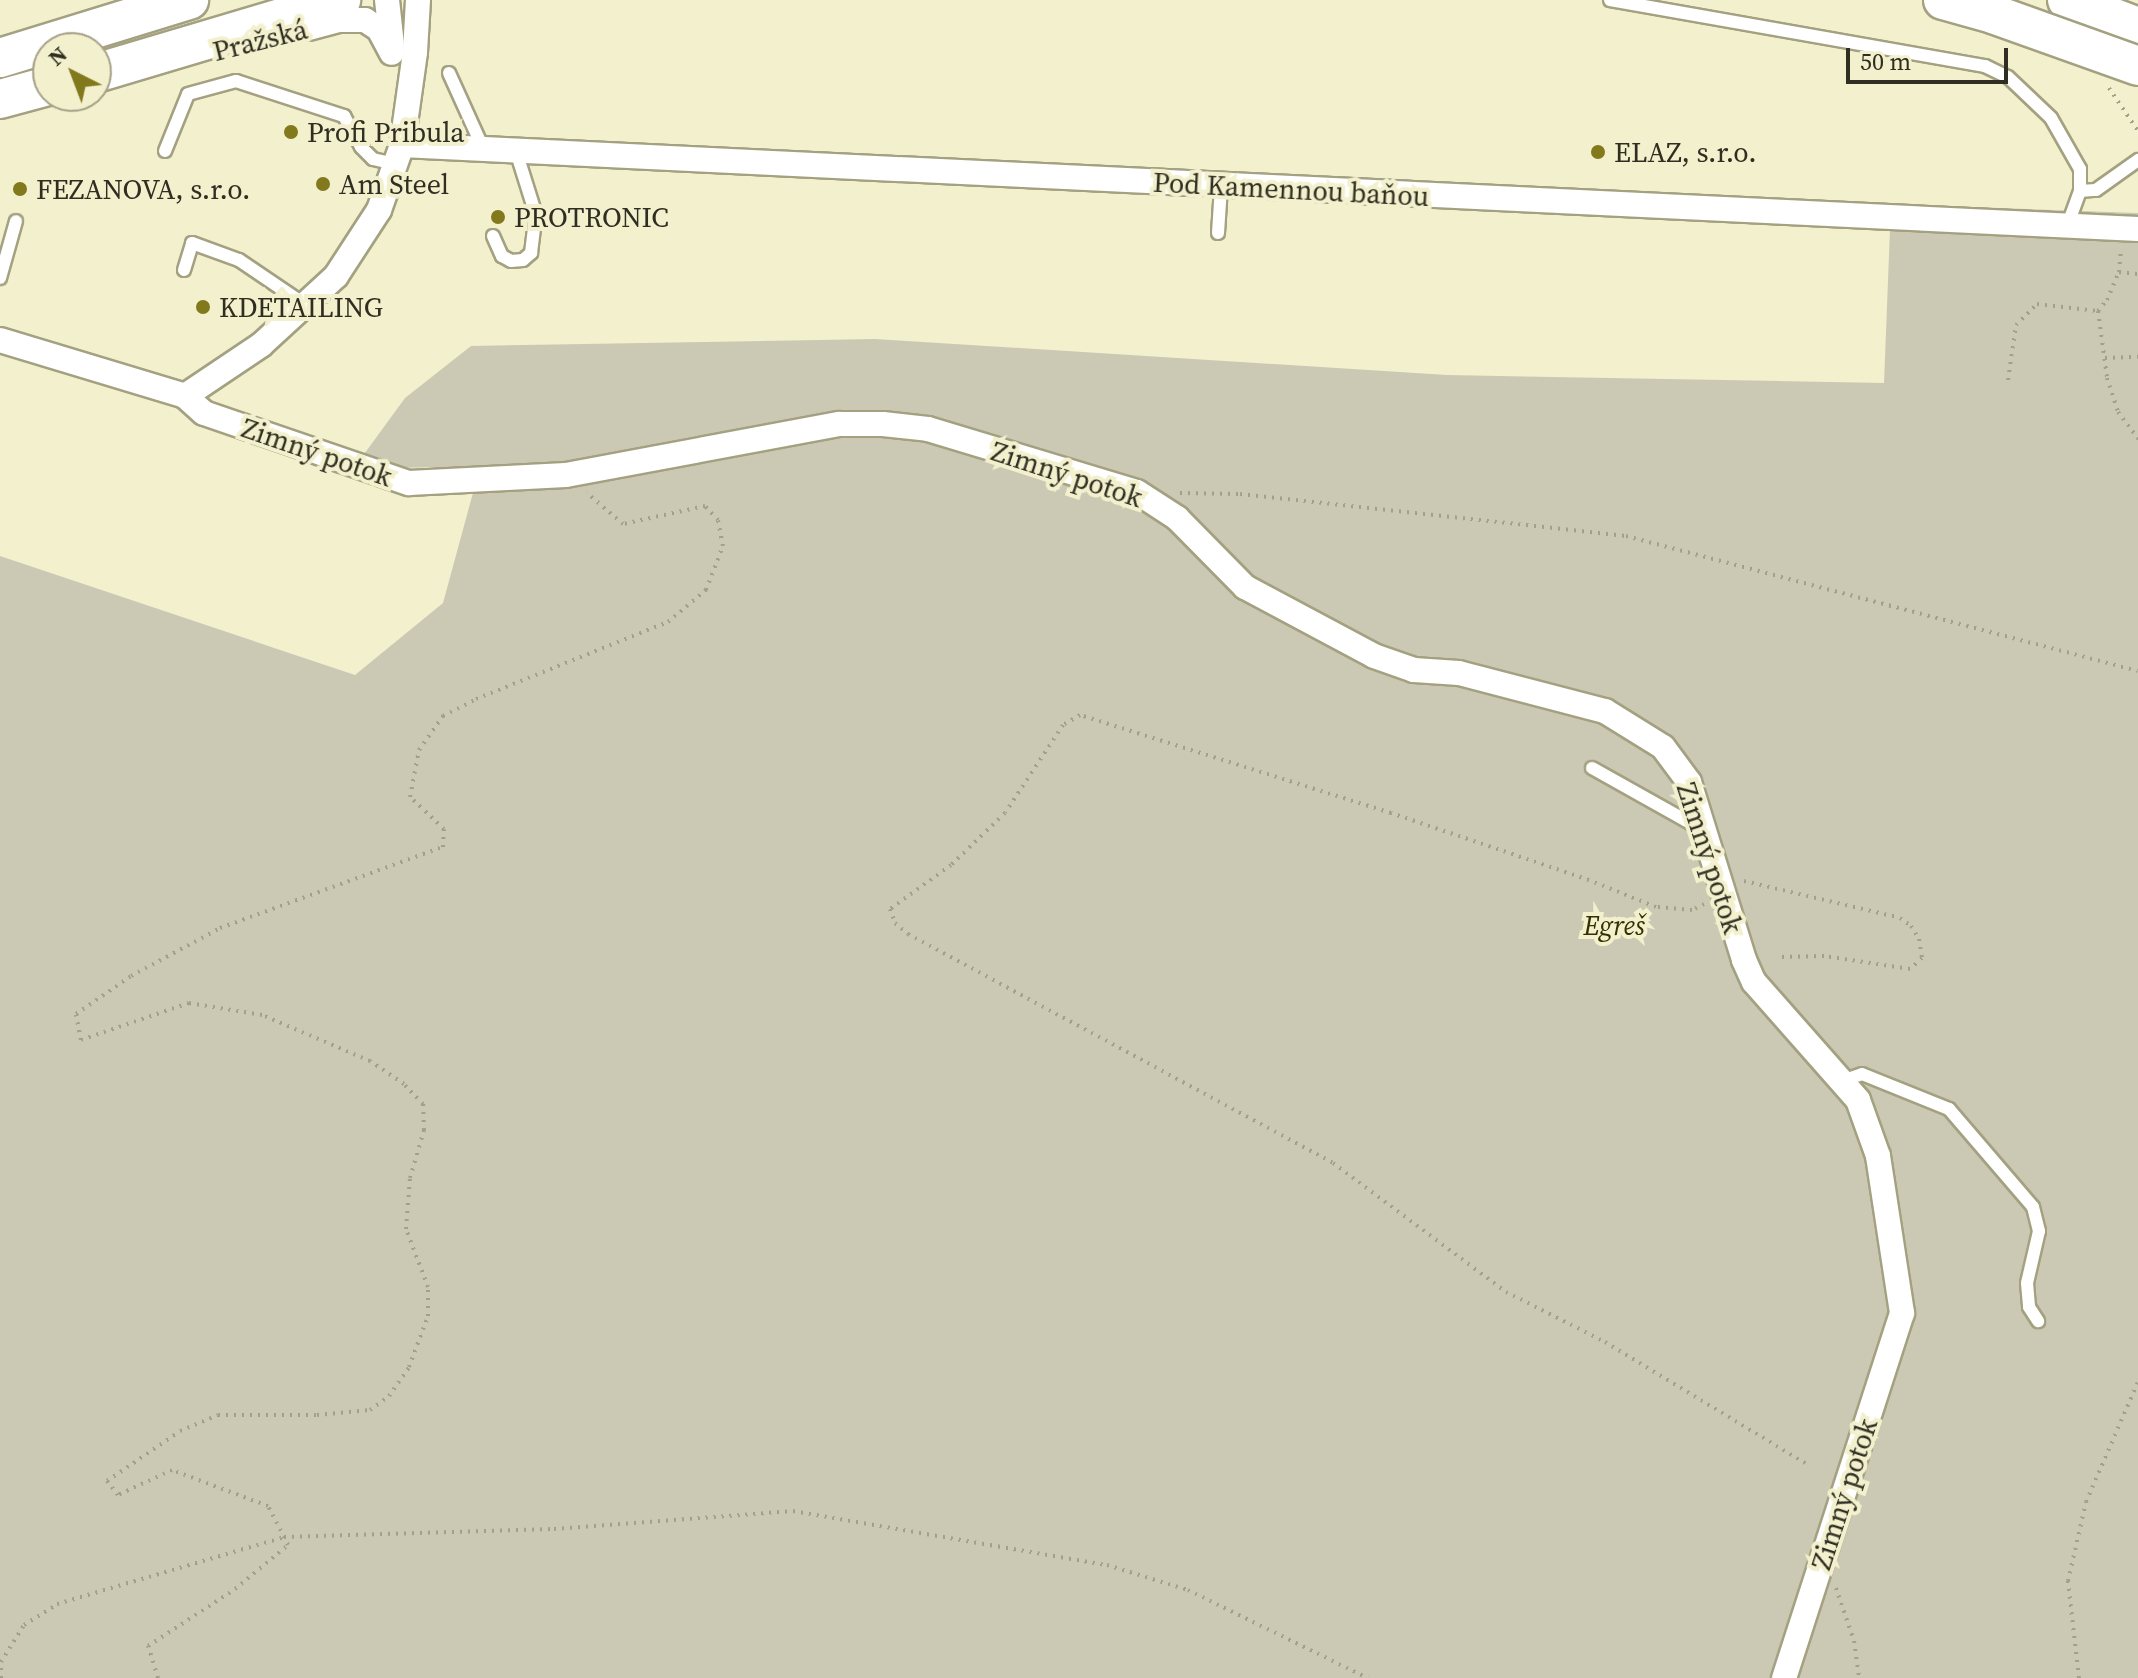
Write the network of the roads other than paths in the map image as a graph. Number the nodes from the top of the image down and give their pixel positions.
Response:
1 (136, 0) edge
2 (189, 0) edge
3 (341, 0) edge
4 (387, 0) edge
5 (418, 0) edge
6 (1610, 0) edge
7 (1943, 0) edge
8 (2067, 0) edge
9 (2138, 27) edge
10 (80, 32) edge
11 (85, 32) edge
12 (32, 48) edge
13 (392, 53) junction
14 (0, 58) edge
15 (2138, 66) edge
16 (112, 68) edge
17 (112, 69) edge
18 (449, 73) dead end
19 (32, 90) edge
20 (32, 94) edge
21 (0, 99) edge
22 (407, 110) junction
23 (0, 111) edge
24 (484, 150) junction
25 (165, 151) dead end
26 (516, 151) junction
27 (398, 155) junction
28 (2138, 160) edge
29 (1221, 186) junction
30 (2080, 191) junction
31 (16, 221) dead end
32 (2066, 227) junction
33 (2131, 229) edge
34 (1218, 233) dead end
35 (493, 236) dead end
36 (184, 270) dead end
37 (0, 278) edge
38 (304, 304) junction
39 (0, 340) edge
40 (185, 396) junction
41 (1592, 768) dead end
42 (1704, 830) junction
43 (1842, 1081) junction
44 (2038, 1321) dead end
45 (1784, 1678) edge

1 - 10 lane
2 - 11 main road, Pražská
3 - 16 main road, Pražská
4 - 13 street
5 - 22 street
6 - 30 lane
7 - 15 main road, bridge
8 - 9 main road
12 - 14 main road, Pražská
13 - 17 street, Pražská
13 - 22 street
18 - 24 lane
19 - 21 main road
20 - 23 lane
22 - 27 street
24 - 26 street, Pod Kamennou baňou
24 - 27 street, Pod Kamennou baňou
25 - 27 lane, Pod Kamennou baňou
26 - 29 street, Pod Kamennou baňou
26 - 35 lane
27 - 38 street
28 - 30 lane
29 - 32 street, Pod Kamennou baňou
29 - 34 lane
30 - 32 lane
31 - 37 lane
32 - 33 street, Pod Kamennou baňou
36 - 38 lane
38 - 40 street
39 - 40 street
40 - 42 street, Zimný potok
41 - 42 lane
42 - 43 street, Zimný potok
43 - 44 lane
43 - 45 street, Zimný potok

